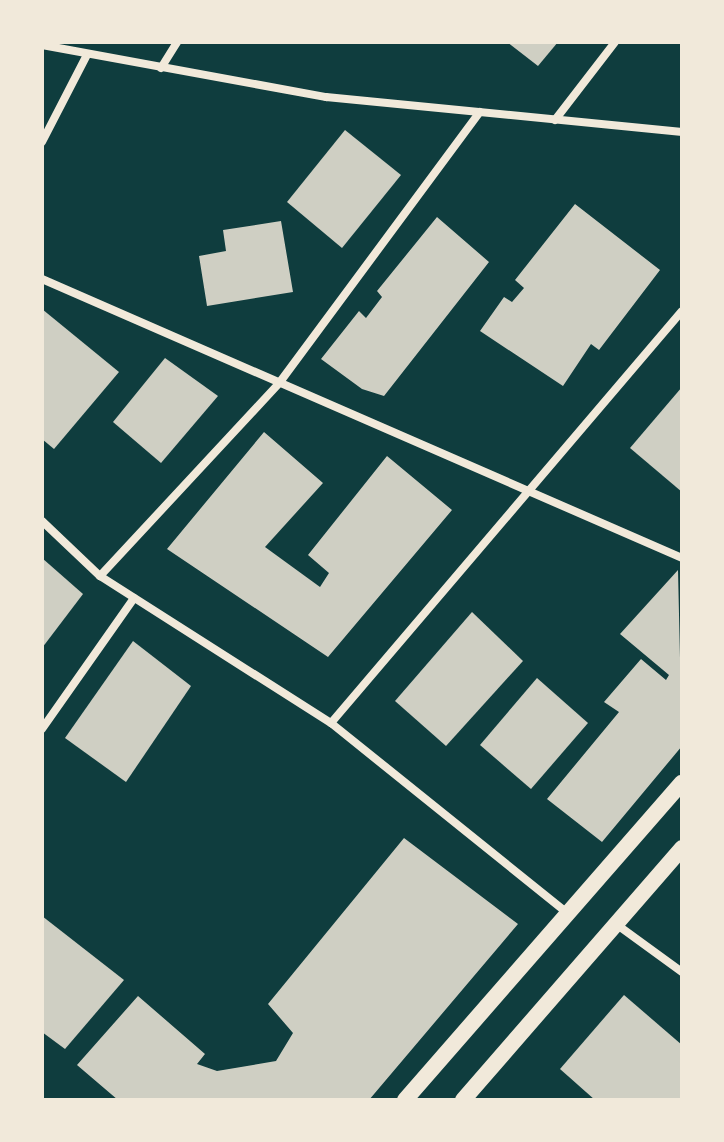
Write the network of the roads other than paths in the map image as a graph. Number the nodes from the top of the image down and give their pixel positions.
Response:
1 (177, 42) edge
2 (615, 42) edge
3 (49, 45) edge
4 (87, 55) junction
5 (161, 68) junction
6 (480, 112) junction
7 (555, 120) junction
8 (682, 132) edge
9 (42, 142) edge
10 (42, 279) edge
11 (682, 311) edge
12 (280, 382) junction
13 (530, 490) junction
14 (42, 521) edge
15 (682, 558) edge
16 (100, 576) junction
17 (134, 598) junction
18 (331, 723) junction
19 (42, 729) edge
20 (682, 783) edge
21 (682, 848) edge
22 (568, 914) junction
23 (616, 924) junction
24 (682, 972) edge
25 (405, 1100) edge
26 (463, 1100) edge

1 - 5 street
2 - 7 street
3 - 4 street
4 - 5 street
4 - 9 street
5 - 6 street
6 - 7 street
6 - 12 street
7 - 8 street
10 - 12 street
11 - 13 street
12 - 13 street
12 - 16 street
13 - 15 street
13 - 18 street
14 - 16 street
16 - 17 street
17 - 18 street
17 - 19 street
18 - 22 street
20 - 22 main road
21 - 23 main road
22 - 25 main road
23 - 24 street
23 - 26 main road

